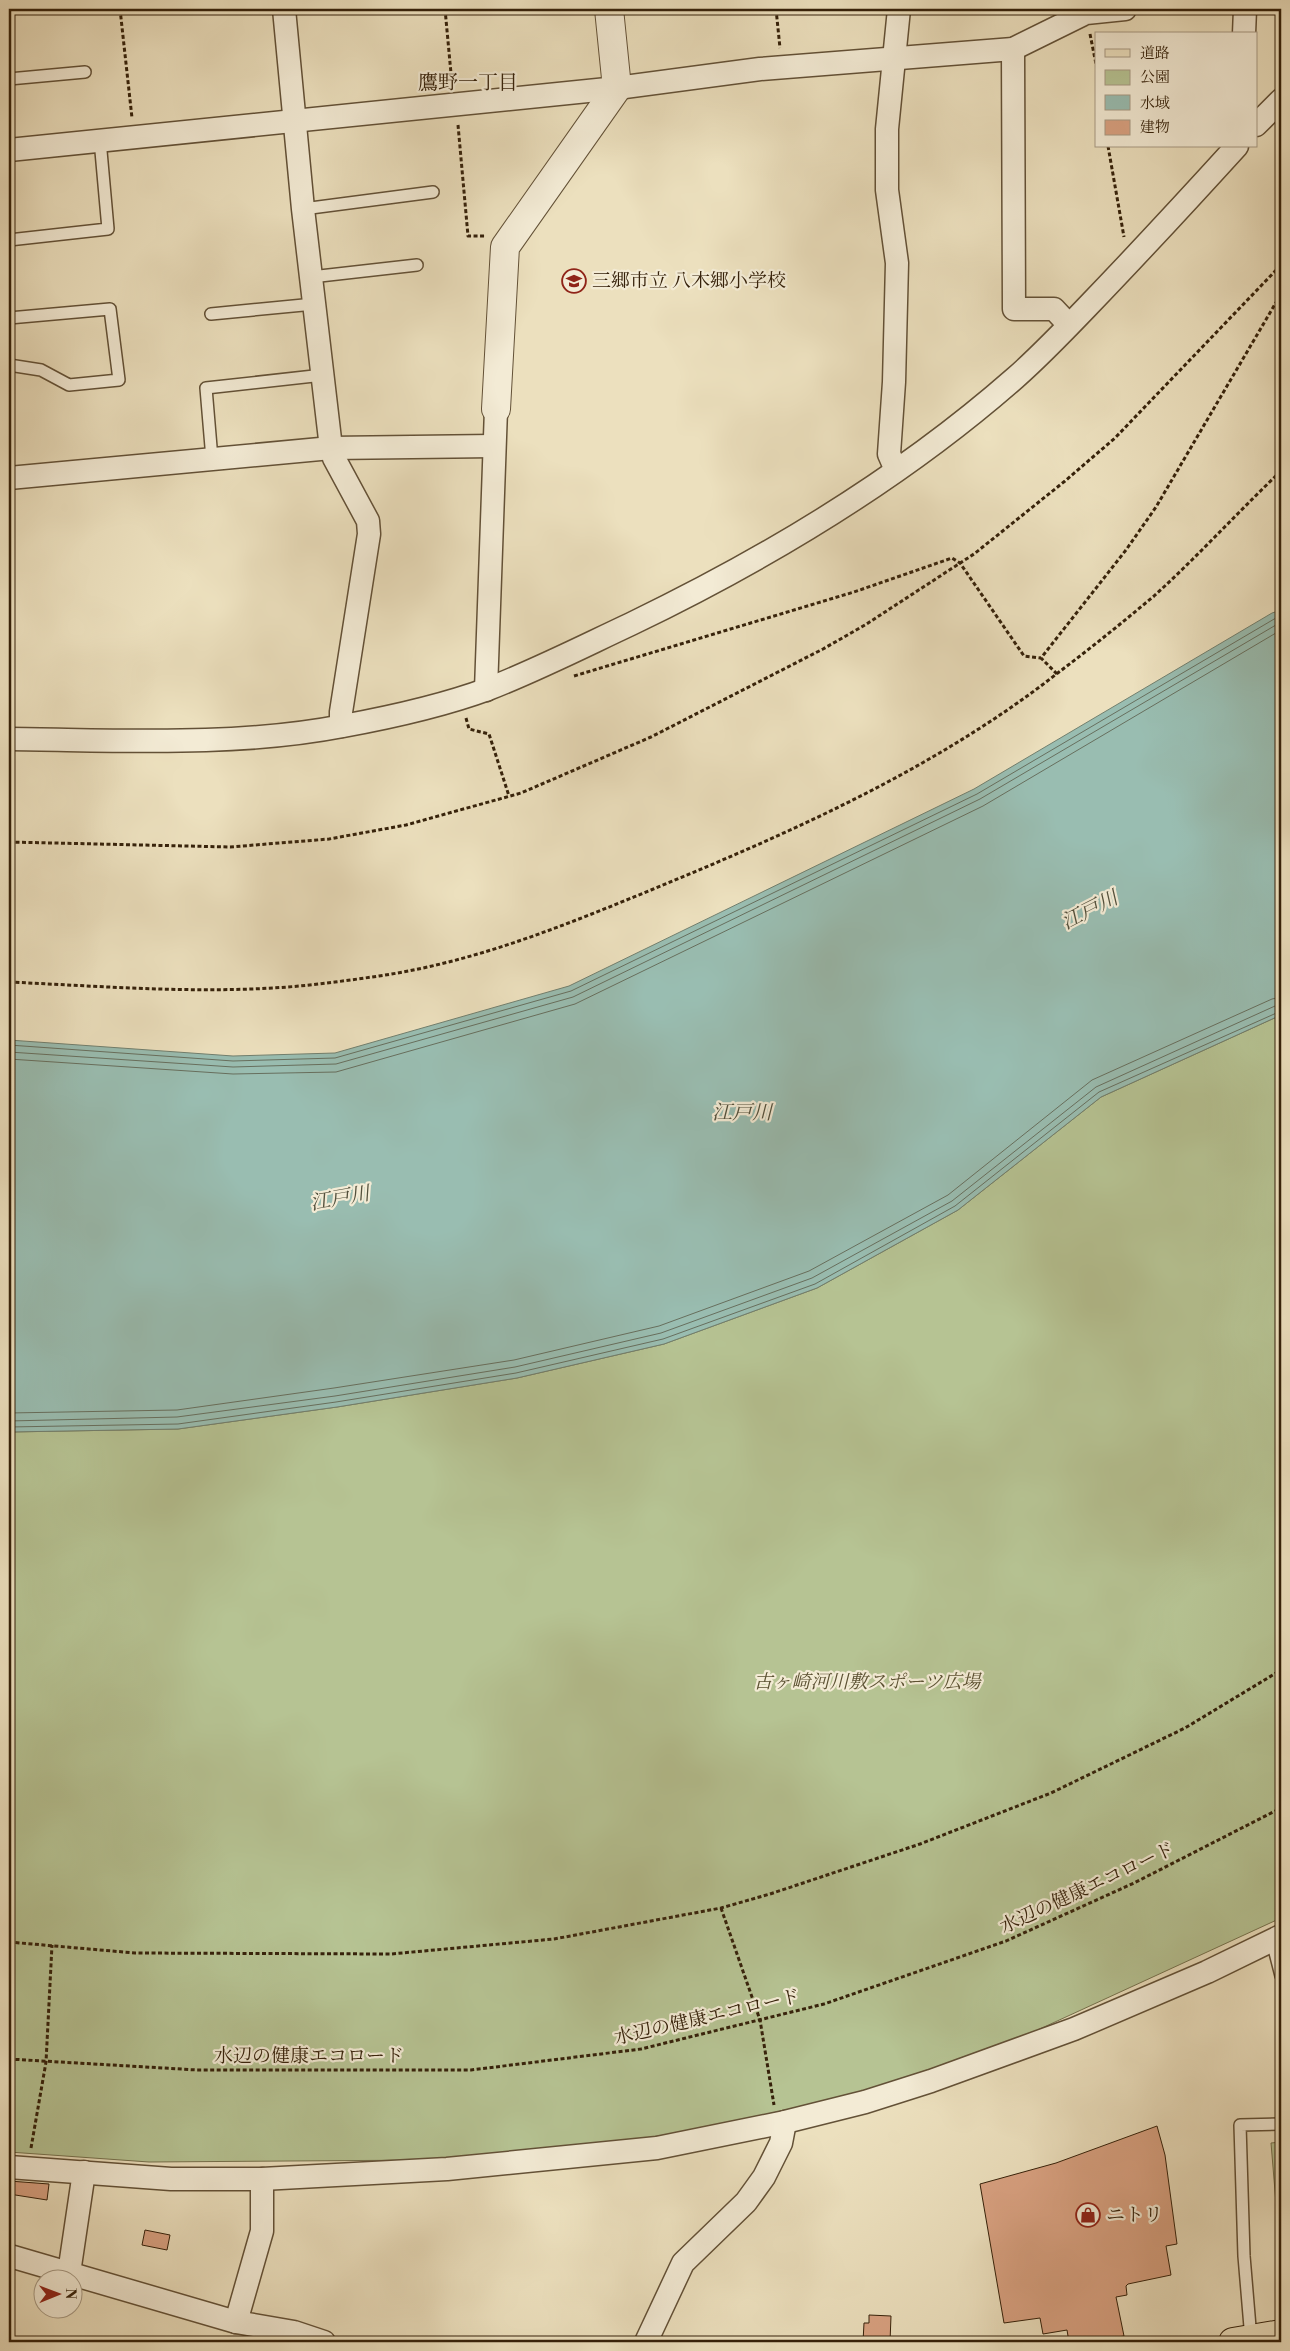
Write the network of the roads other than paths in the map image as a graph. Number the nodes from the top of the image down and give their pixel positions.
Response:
1 (284, 9) edge
2 (609, 9) edge
3 (899, 9) edge
4 (1124, 9) edge
5 (1245, 9) edge
6 (1244, 32) edge
7 (1013, 49) junction
8 (895, 58) junction
9 (85, 72) dead end
10 (9, 78) edge
11 (617, 88) junction
12 (1281, 100) edge
13 (295, 119) junction
14 (1258, 124) edge
15 (100, 140) junction
16 (1235, 148) edge
17 (9, 150) edge
18 (433, 192) dead end
19 (303, 209) junction
20 (9, 240) edge
21 (417, 265) dead end
22 (311, 277) junction
23 (314, 304) junction
24 (211, 314) dead end
25 (9, 318) edge
26 (1069, 325) junction
27 (9, 365) edge
28 (323, 375) junction
29 (496, 409) joint
30 (494, 446) junction
31 (331, 448) junction
32 (212, 459) junction
33 (896, 470) junction
34 (9, 478) edge
35 (486, 690) junction
36 (341, 726) junction
37 (9, 739) edge
38 (1276, 1939) edge
39 (1281, 1976) edge
40 (780, 2115) junction
41 (1281, 2124) edge
42 (18, 2167) edge
43 (84, 2172) junction
44 (262, 2179) junction
45 (10, 2256) dead end
46 (54, 2268) edge
47 (70, 2268) edge
48 (82, 2276) edge
49 (236, 2322) junction
50 (1281, 2334) edge
51 (1248, 2341) edge
52 (324, 2342) edge
53 (646, 2342) edge

1 - 13 street
2 - 11 street
3 - 8 street
4 - 7 street
5 - 6 street
7 - 8 street
7 - 26 street
8 - 11 street
8 - 33 street
9 - 10 lane
11 - 13 street
11 - 29 street
12 - 14 street
13 - 15 street
13 - 19 street
15 - 17 street
15 - 20 lane
16 - 26 street
18 - 19 lane
19 - 22 street
21 - 22 lane
22 - 23 street
23 - 24 lane
23 - 28 street
25 - 27 lane
26 - 33 street
28 - 31 street
28 - 32 lane
29 - 30 street
30 - 31 street
30 - 35 street
31 - 32 street
31 - 36 street
32 - 34 street
33 - 35 street
35 - 36 street
36 - 37 street
38 - 39 lane
38 - 40 street
40 - 44 street
40 - 53 street
41 - 51 lane
42 - 43 street
43 - 44 street
43 - 47 street
44 - 49 street
45 - 46 street
48 - 49 street
49 - 52 street
50 - 51 main road

